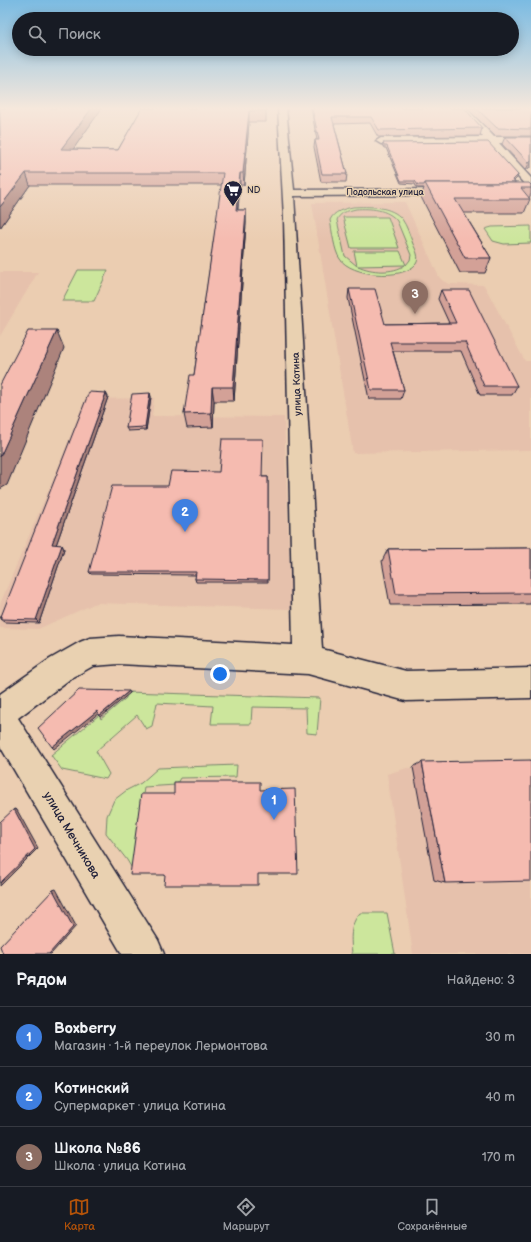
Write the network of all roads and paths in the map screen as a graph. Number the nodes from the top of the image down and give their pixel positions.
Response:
1 (285, 153) edge
2 (500, 153) edge
3 (528, 190) edge
4 (288, 192) junction
5 (461, 192) edge
6 (308, 660) junction
7 (531, 683) edge
8 (0, 714) edge
9 (0, 717) edge
10 (144, 954) edge

1 - 4 street, улица Котина
2 - 3 street
4 - 5 street, Подольская улица
4 - 6 street, улица Котина
6 - 7 street
6 - 8 street
9 - 10 street, улица Мечникова

